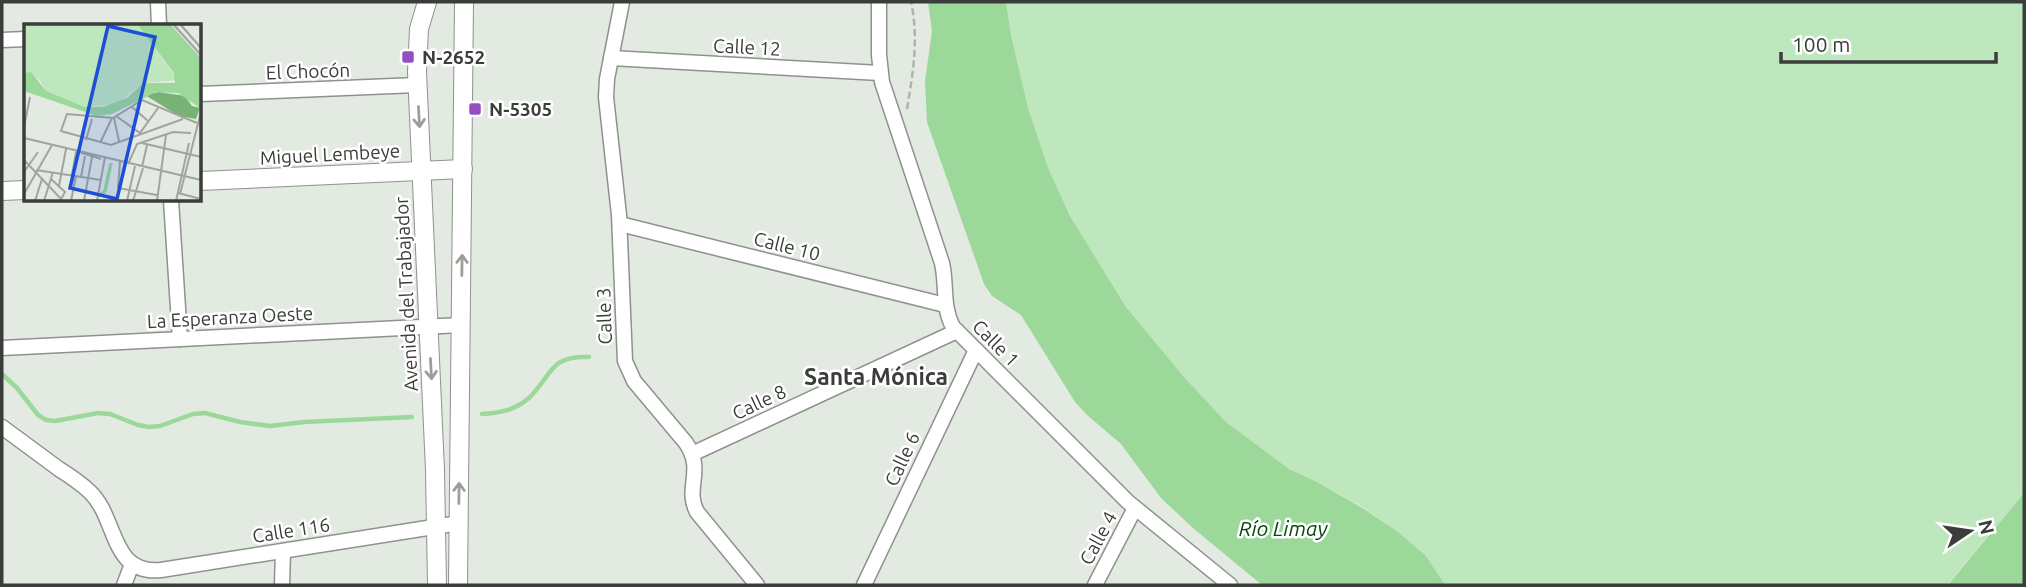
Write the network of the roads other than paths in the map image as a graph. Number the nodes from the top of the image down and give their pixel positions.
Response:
1 (158, 2) edge
2 (427, 2) edge
3 (464, 2) edge
4 (622, 2) edge
5 (879, 2) edge
6 (159, 24) edge
7 (24, 39) edge
8 (2, 40) edge
9 (611, 58) junction
10 (880, 73) junction
11 (418, 85) junction
12 (201, 94) edge
13 (463, 169) junction
14 (421, 170) junction
15 (201, 181) edge
16 (24, 190) edge
17 (2, 191) edge
18 (171, 201) edge
19 (620, 224) junction
20 (945, 305) junction
21 (461, 325) junction
22 (429, 327) junction
23 (957, 331) junction
24 (180, 339) junction
25 (2, 348) edge
26 (976, 350) junction
27 (2, 426) edge
28 (692, 454) junction
29 (1135, 508) junction
30 (458, 523) junction
31 (437, 526) junction
32 (283, 551) junction
33 (132, 565) junction
34 (124, 585) edge
35 (282, 585) edge
36 (436, 585) edge
37 (458, 585) edge
38 (757, 585) edge
39 (864, 585) edge
40 (1095, 585) edge
41 (1230, 585) edge

1 - 6 street
2 - 11 street, Avenida del Trabajador
3 - 13 street
4 - 9 street, Calle 3
5 - 10 street, Calle 1
7 - 8 street
9 - 10 street, Calle 12
9 - 19 street, Calle 3
10 - 20 street, Calle 1
11 - 12 street, El Chocón
11 -> 14 street, Avenida del Trabajador
13 - 14 street, Miguel Lembeye
21 -> 13 street
14 - 15 street, Miguel Lembeye
14 - 22 street, Avenida del Trabajador
16 - 17 street
18 - 24 street
19 - 20 street, Calle 10
19 - 28 street, Calle 3
20 - 23 street, Calle 1
21 - 22 street, La Esperanza Oeste
30 -> 21 street
22 - 24 street, La Esperanza Oeste
22 -> 31 street, Avenida del Trabajador
23 - 26 street, Calle 1
23 - 28 street, Calle 8
24 - 25 street, La Esperanza Oeste
26 - 29 street, Calle 1
26 - 39 street, Calle 6
27 - 33 street
28 - 38 street
29 - 40 street, Calle 4
29 - 41 street, Calle 1
30 - 31 street, Calle 116
30 - 37 street
31 - 32 street, Calle 116
31 - 36 street, Avenida del Trabajador
32 - 33 street, Calle 116
32 - 35 street
33 - 34 street

